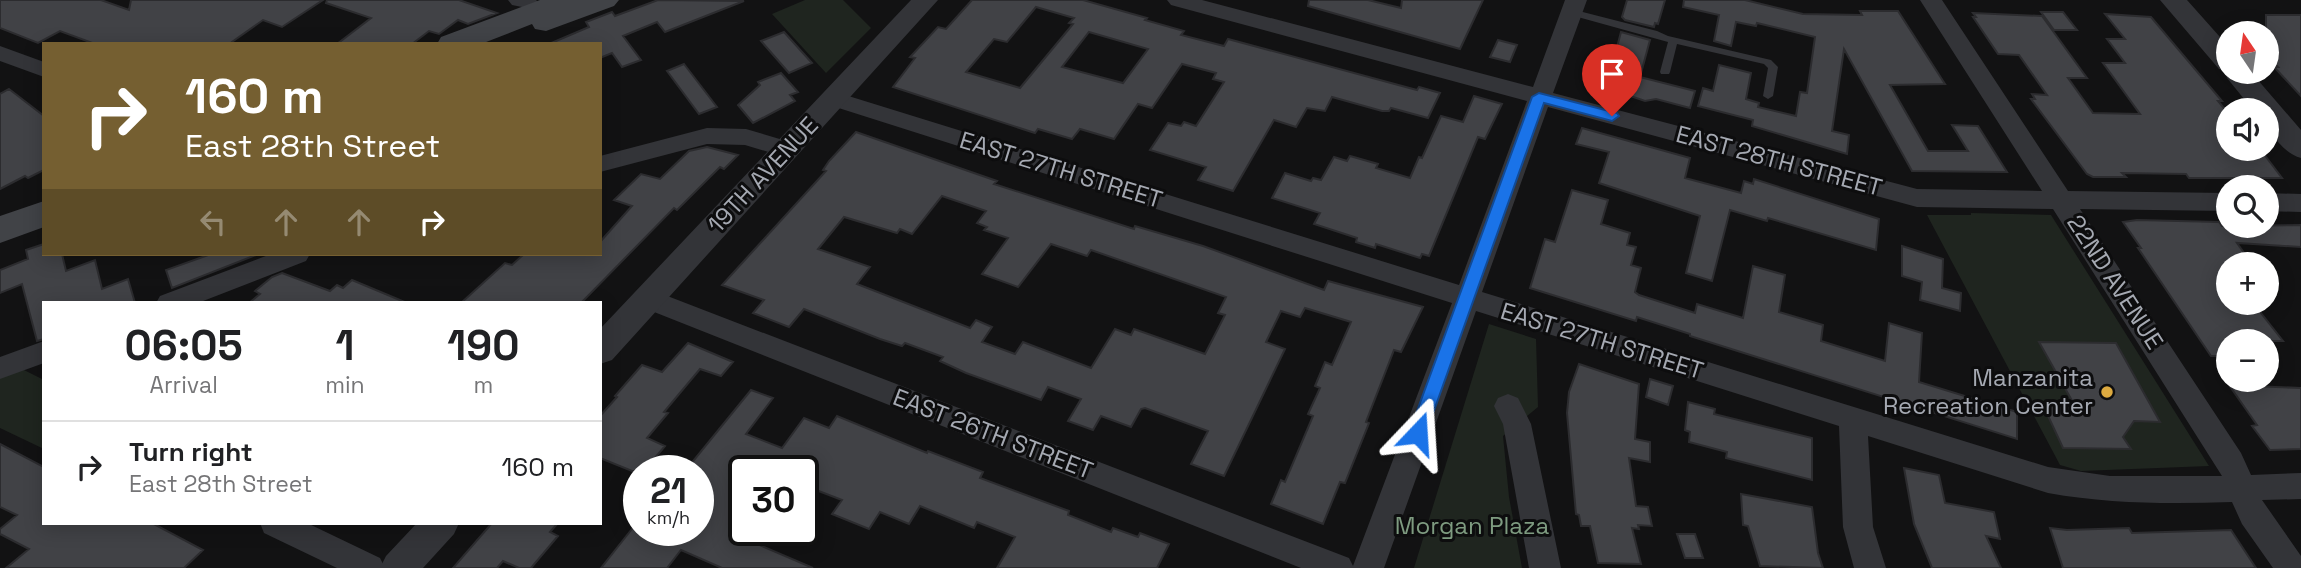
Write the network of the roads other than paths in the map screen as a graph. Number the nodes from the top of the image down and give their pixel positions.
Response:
1 (567, 0) edge
2 (604, 0) edge
3 (925, 0) edge
4 (1178, 0) edge
5 (1931, 0) edge
6 (2174, 0) edge
7 (1574, 6) edge
8 (530, 8) edge
9 (1673, 41) junction
10 (456, 42) edge
11 (491, 42) edge
12 (2216, 49) edge
13 (0, 52) edge
14 (42, 68) edge
15 (1665, 72) dead end
16 (2245, 84) edge
17 (1768, 96) dead end
18 (1539, 97) junction
19 (834, 99) junction
20 (2301, 148) edge
21 (785, 149) junction
22 (602, 163) edge
23 (42, 198) edge
24 (2063, 200) junction
25 (2216, 202) edge
26 (2279, 202) edge
27 (2301, 203) edge
28 (0, 214) edge
29 (42, 214) edge
30 (0, 230) edge
31 (292, 256) edge
32 (648, 299) junction
33 (1467, 299) junction
34 (174, 301) edge
35 (602, 349) edge
36 (42, 353) edge
37 (0, 368) edge
38 (1508, 406) dead end
39 (1853, 419) junction
40 (2301, 486) edge
41 (2242, 488) junction
42 (279, 525) edge
43 (438, 525) edge
44 (369, 568) edge
45 (399, 568) edge
46 (1338, 568) edge
47 (1368, 568) edge
48 (1545, 568) edge
49 (1870, 568) edge
50 (2291, 568) edge

1 - 8 main road
2 - 8 main road
3 - 19 street, 19TH AVENUE
4 - 18 street, EAST 28TH STREET
5 - 24 street, 22ND AVENUE
6 - 12 street
7 - 9 lane
7 - 18 street
8 - 10 main road
8 - 11 main road
9 - 15 lane
9 - 17 lane
13 - 14 street
16 - 20 street
18 - 24 street, EAST 28TH STREET
18 - 33 street
19 - 21 street, 19TH AVENUE
19 - 33 street, EAST 27TH STREET
21 - 22 street
21 - 32 street, 19TH AVENUE
23 - 28 main road
24 - 25 street, EAST 28TH STREET
24 - 41 street, 22ND AVENUE
26 - 27 street
29 - 30 main road
31 - 34 street
32 - 35 street, 19TH AVENUE
32 - 46 street, EAST 26TH STREET
33 - 39 street, EAST 27TH STREET
33 - 47 street
36 - 37 street
38 - 48 street
39 - 41 street, EAST 27TH STREET
39 - 49 street
40 - 41 street, EAST 27TH STREET
41 - 50 street, 22ND AVENUE
42 - 44 street
43 - 45 street

